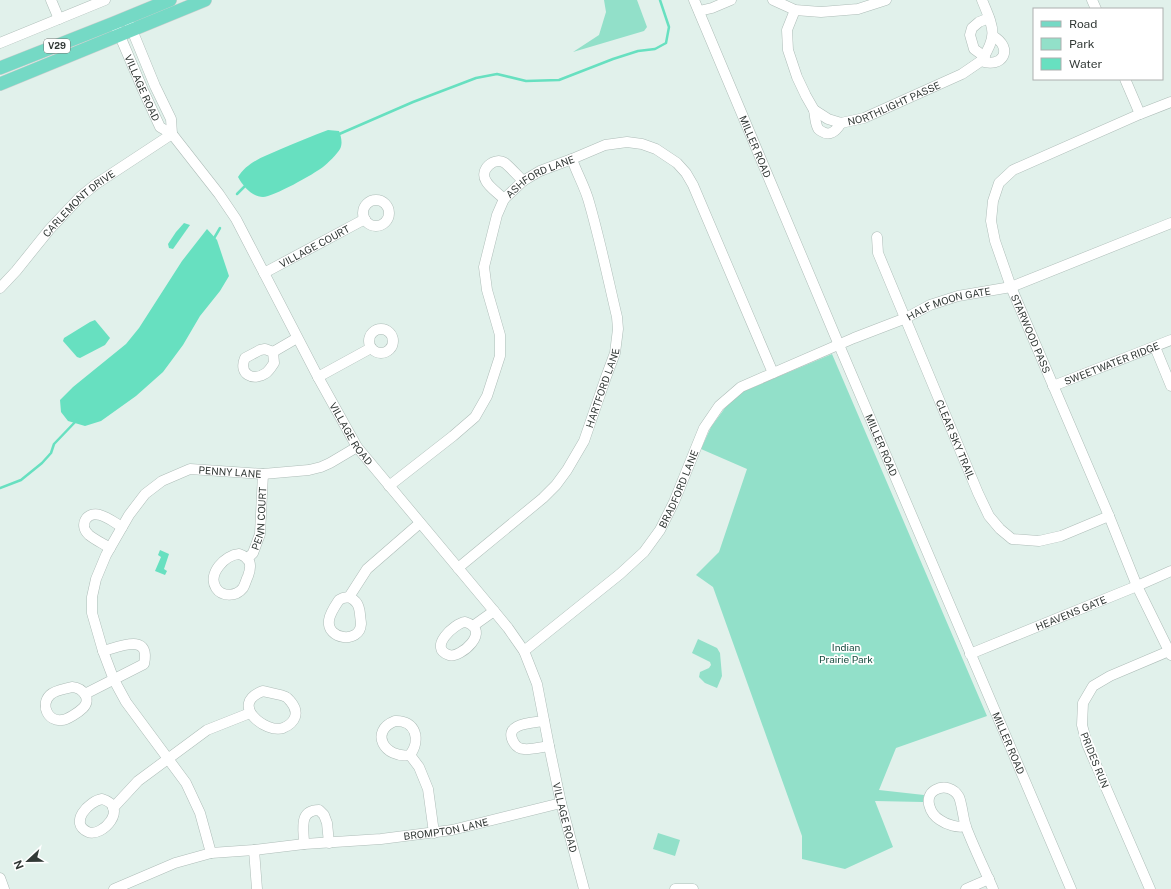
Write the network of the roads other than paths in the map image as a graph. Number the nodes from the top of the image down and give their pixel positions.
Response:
1 (51, 0) edge
2 (105, 0) edge
3 (170, 0) edge
4 (205, 0) edge
5 (694, 0) edge
6 (731, 0) edge
7 (773, 0) edge
8 (886, 0) edge
9 (982, 0) edge
10 (795, 10) junction
11 (699, 11) junction
12 (989, 18) junction
13 (59, 19) junction
14 (123, 27) junction
15 (993, 36) junction
16 (0, 43) edge
17 (983, 59) junction
18 (0, 68) edge
19 (1125, 80) edge
20 (0, 84) edge
21 (1171, 102) edge
22 (814, 110) junction
23 (1140, 114) junction
24 (841, 123) junction
25 (172, 134) junction
26 (572, 159) junction
27 (523, 181) junction
28 (504, 199) junction
29 (365, 220) dead end
30 (1171, 223) edge
31 (877, 237) dead end
32 (264, 273) junction
33 (1011, 287) junction
34 (0, 288) edge
35 (906, 318) junction
36 (297, 338) junction
37 (1171, 340) edge
38 (839, 345) junction
39 (1155, 347) junction
40 (371, 348) dead end
41 (273, 352) dead end
42 (773, 373) junction
43 (318, 377) junction
44 (1053, 386) junction
45 (1171, 386) edge
46 (357, 447) junction
47 (263, 474) junction
48 (389, 486) junction
49 (1109, 516) junction
50 (420, 524) junction
51 (122, 527) junction
52 (110, 548) junction
53 (247, 559) dead end
54 (458, 568) junction
55 (1171, 571) edge
56 (1137, 586) junction
57 (349, 598) dead end
58 (494, 611) junction
59 (473, 626) dead end
60 (103, 651) junction
61 (524, 651) junction
62 (1170, 653) edge
63 (970, 654) junction
64 (114, 680) junction
65 (85, 694) dead end
66 (250, 713) junction
67 (544, 721) junction
68 (549, 746) junction
69 (410, 755) dead end
70 (169, 759) junction
71 (561, 803) junction
72 (113, 808) dead end
73 (966, 826) dead end
74 (434, 833) junction
75 (329, 843) junction
76 (304, 844) junction
77 (254, 850) junction
78 (211, 853) junction
79 (0, 878) edge
80 (991, 884) edge
81 (126, 887) edge
82 (4, 889) edge
83 (114, 889) edge
84 (257, 889) edge
85 (584, 889) edge
86 (675, 889) edge
87 (693, 889) edge
88 (966, 889) edge
89 (1071, 889) edge
90 (1150, 889) edge

1 - 13 street
2 - 13 street
3 - 14 main road, V29
4 - 14 main road, V29
5 - 11 street, MILLER ROAD
6 - 11 street
7 - 10 street
8 - 10 street
9 - 12 street
10 - 22 street, NORTHLIGHT PASSE
11 - 38 street, MILLER ROAD
12 - 15 street
12 - 17 street
13 - 16 street
14 - 18 main road, V29
14 - 20 main road, V29
14 - 25 street, VILLAGE ROAD
15 - 17 street
15 - 17 street
17 - 24 street, NORTHLIGHT PASSE
19 - 23 street
21 - 23 street, STARWOOD PASS
22 - 24 street, NORTHLIGHT PASSE
22 - 24 street
23 - 33 street, STARWOOD PASS
25 - 32 street, VILLAGE ROAD
25 - 34 street, CARLEMONT DRIVE
26 - 27 street, ASHFORD LANE
26 - 42 street, ASHFORD LANE
26 - 54 street, HARTFORD LANE
27 - 28 street, ASHFORD LANE
27 - 28 street
28 - 48 street, ASHFORD LANE
29 - 32 street, VILLAGE COURT
30 - 33 street, HALF MOON GATE
31 - 35 street, CLEAR SKY TRAIL
32 - 36 street, VILLAGE ROAD
33 - 35 street, HALF MOON GATE
33 - 44 street, STARWOOD PASS
35 - 38 street, HALF MOON GATE
35 - 49 street, CLEAR SKY TRAIL
36 - 41 street
36 - 43 street, VILLAGE ROAD
37 - 39 street, SWEETWATER RIDGE
38 - 42 street, BRADFORD LANE
38 - 63 street, MILLER ROAD
39 - 44 street, SWEETWATER RIDGE
39 - 45 street
40 - 43 street
42 - 61 street, BRADFORD LANE
43 - 46 street, VILLAGE ROAD
44 - 49 street, STARWOOD PASS
46 - 47 street, PENNY LANE
46 - 48 street, VILLAGE ROAD
47 - 51 street, PENNY LANE
47 - 53 street, PENN COURT
48 - 50 street, VILLAGE ROAD
49 - 56 street, STARWOOD PASS
50 - 54 street, VILLAGE ROAD
50 - 57 street
51 - 52 street, PENNY LANE
51 - 52 street
52 - 60 street, PENNY LANE
54 - 58 street, VILLAGE ROAD
55 - 56 street, HEAVENS GATE
56 - 62 street, STARWOOD PASS
56 - 63 street, HEAVENS GATE
58 - 59 street
58 - 61 street, VILLAGE ROAD
60 - 64 street, PENNY LANE
60 - 64 street
61 - 67 street, VILLAGE ROAD
62 - 90 street, PRIDES RUN
63 - 89 street, MILLER ROAD
64 - 65 street
64 - 70 street, PENNY LANE
66 - 66 street
66 - 70 street
67 - 68 street, VILLAGE ROAD
67 - 68 street
68 - 71 street, VILLAGE ROAD
69 - 74 street
70 - 72 street
70 - 78 street, PENNY LANE
71 - 74 street, BROMPTON LANE
71 - 85 street, VILLAGE ROAD
73 - 80 street
74 - 75 street, BROMPTON LANE
75 - 76 street, BROMPTON LANE
75 - 76 street
76 - 77 street, BROMPTON LANE
77 - 78 street, BROMPTON LANE
77 - 84 street
78 - 81 street, BROMPTON LANE
79 - 82 street
80 - 88 street
81 - 83 street, BROMPTON LANE
86 - 87 street

